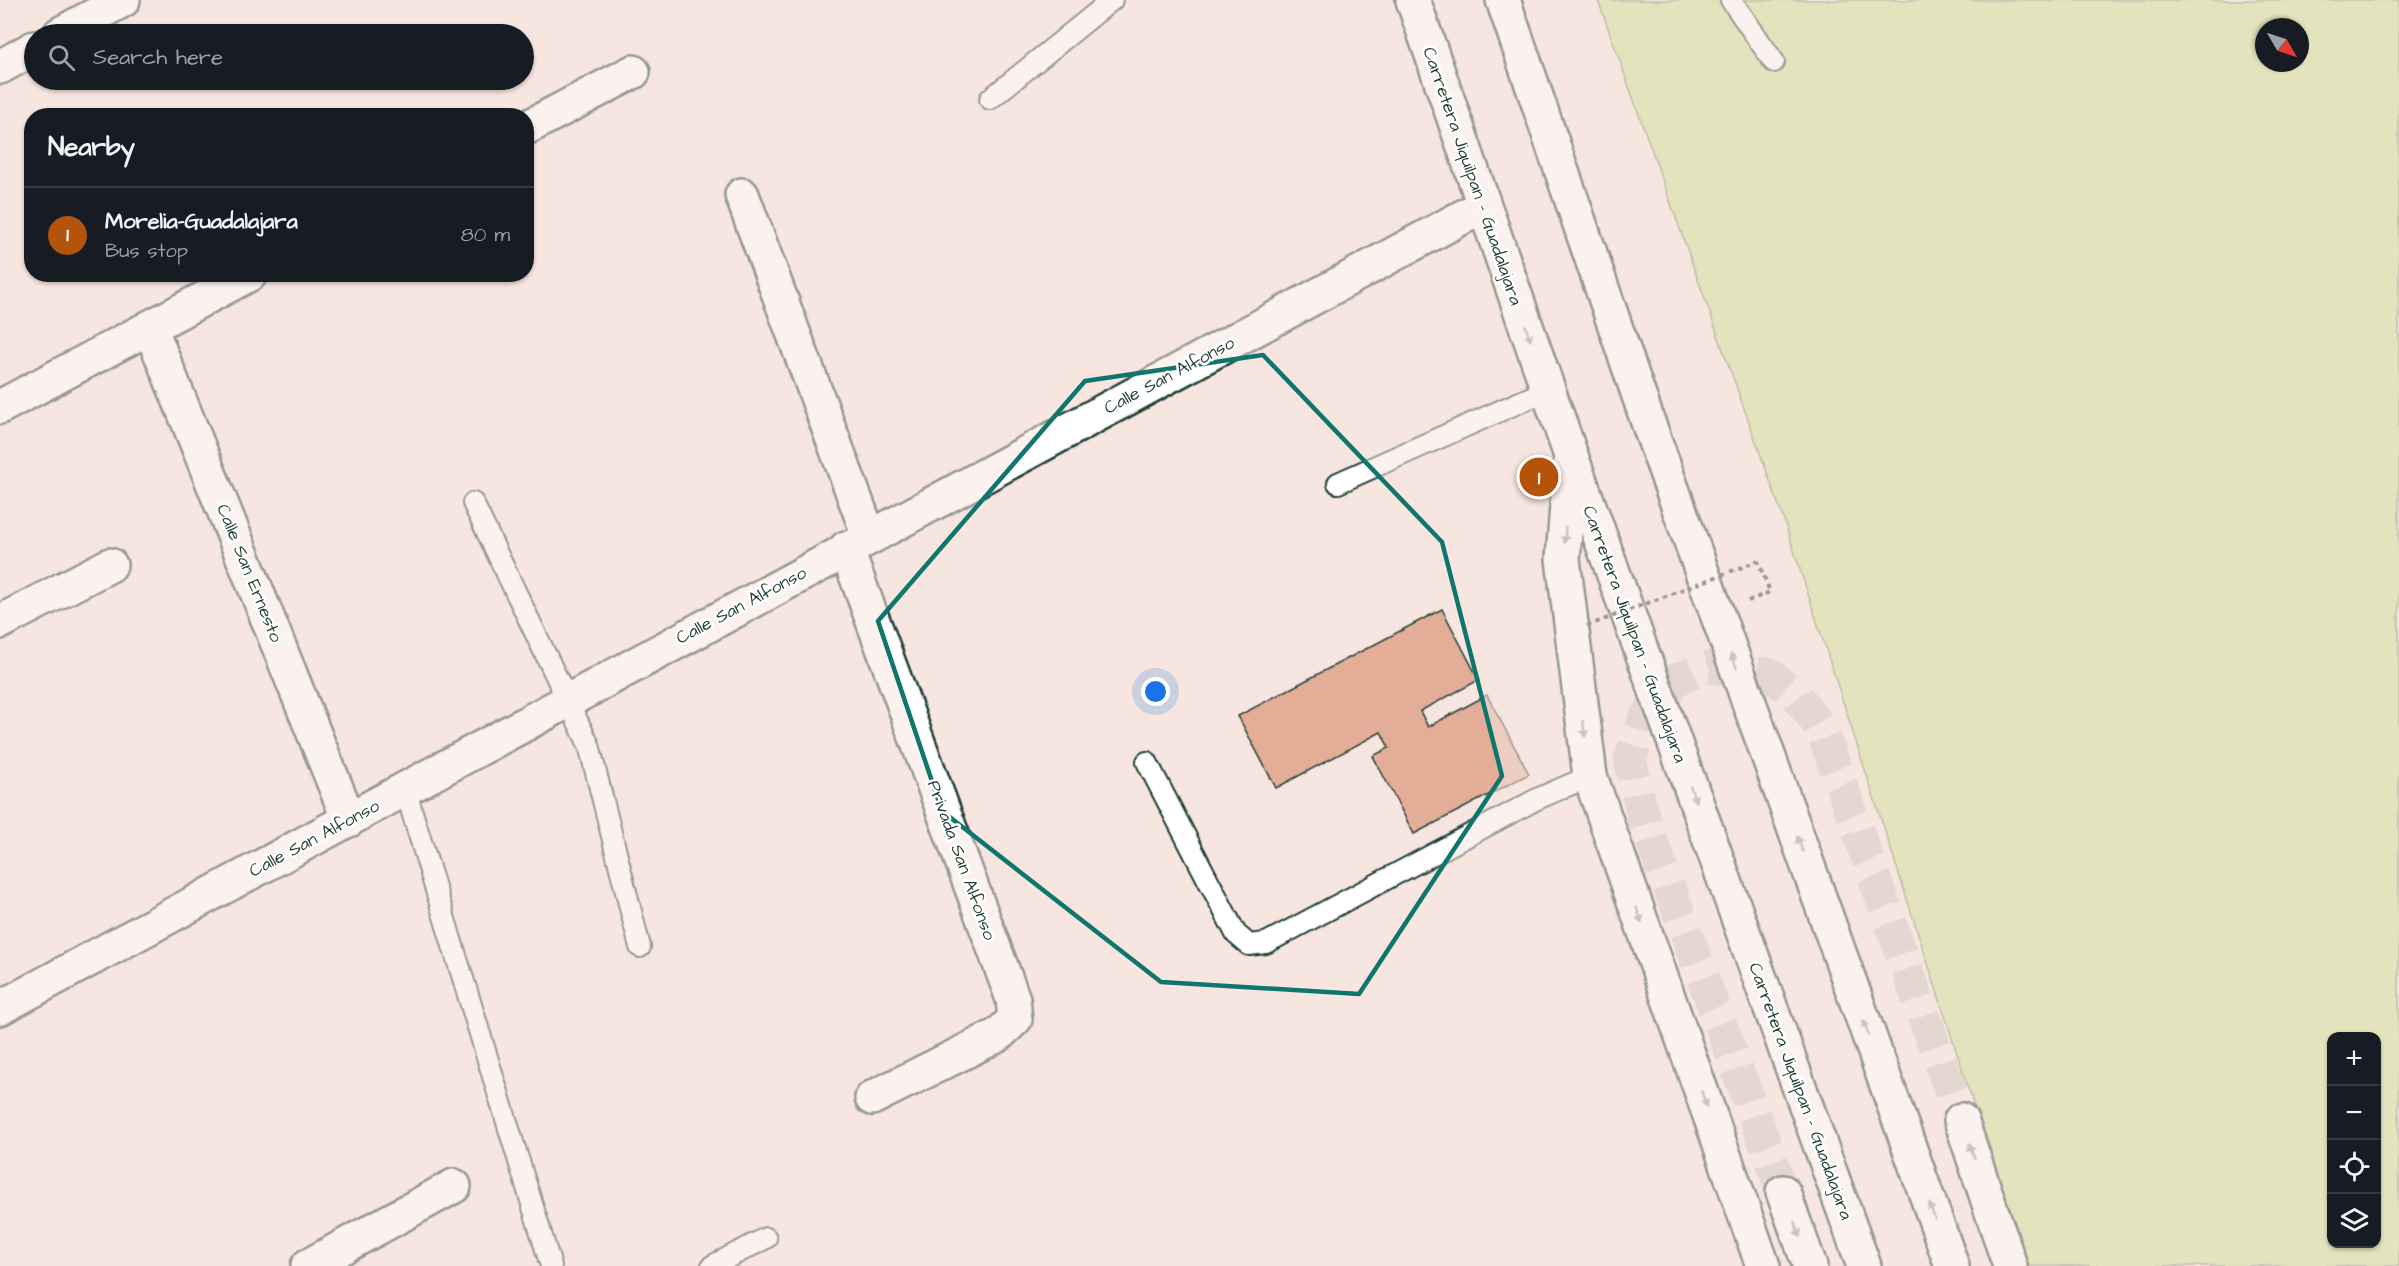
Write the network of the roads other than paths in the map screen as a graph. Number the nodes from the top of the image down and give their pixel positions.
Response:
1 (123, 0) edge
2 (1112, 0) edge
3 (1413, 0) edge
4 (1503, 0) edge
5 (1731, 0) edge
6 (79, 24) edge
7 (24, 54) edge
8 (1774, 62) dead end
9 (0, 67) edge
10 (633, 72) dead end
11 (990, 99) dead end
12 (534, 124) edge
13 (742, 195) dead end
14 (1483, 206) junction
15 (235, 282) edge
16 (150, 327) junction
17 (1547, 390) junction
18 (0, 407) edge
19 (1571, 456) junction
20 (1338, 483) dead end
21 (473, 503) dead end
22 (858, 542) junction
23 (110, 564) dead end
24 (0, 622) edge
25 (568, 698) junction
26 (1147, 762) dead end
27 (1590, 776) junction
28 (405, 789) junction
29 (349, 820) junction
30 (640, 947) dead end
31 (0, 1008) edge
32 (872, 1098) dead end
33 (1961, 1120) tunnel mouth
34 (454, 1186) dead end
35 (1783, 1192) tunnel mouth
36 (766, 1238) dead end
37 (308, 1266) edge
38 (551, 1266) edge
39 (712, 1266) edge
40 (1763, 1266) edge
41 (1810, 1266) edge
42 (1864, 1266) edge
43 (1952, 1266) edge
44 (2010, 1266) edge

1 - 6 main road
2 - 11 lane
3 - 14 main road, Carretera Jiquilpan - Guadalajara
43 -> 4 main road
5 - 8 lane
7 - 9 main road
10 - 12 main road
13 - 22 main road
14 -> 17 main road, Carretera Jiquilpan - Guadalajara
14 - 22 main road, Calle San Alfonso
15 - 16 main road
16 - 18 main road
16 - 29 main road, Calle San Ernesto
17 - 19 main road, Carretera Jiquilpan - Guadalajara
17 - 20 lane
19 -> 27 main road
19 -> 42 main road, Carretera Jiquilpan - Guadalajara
21 - 25 lane
22 - 25 main road, Calle San Alfonso
22 - 32 main road, Privada San Alfonso
23 - 24 main road
25 - 28 main road, Calle San Alfonso
25 - 30 lane
26 - 27 lane
27 -> 40 main road
28 - 29 main road, Calle San Alfonso
28 - 38 lane
29 - 31 main road, Calle San Alfonso
44 -> 33 main road
34 - 37 main road
35 -> 41 main road
36 - 39 lane

